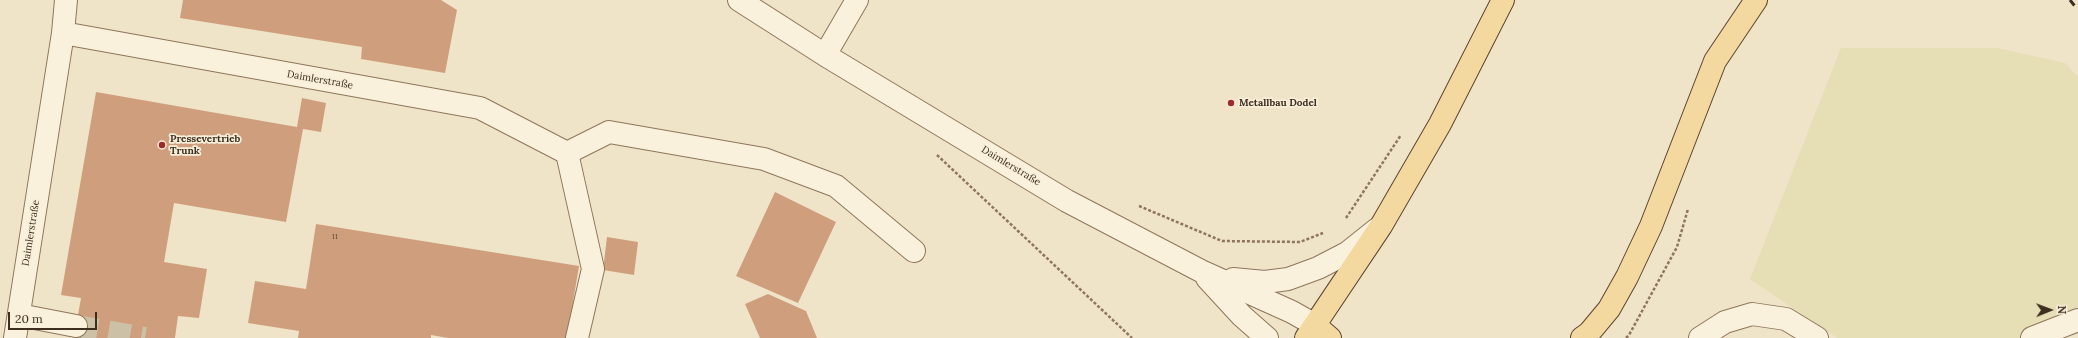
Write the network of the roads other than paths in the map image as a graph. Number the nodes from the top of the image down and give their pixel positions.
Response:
1 (66, 0) edge
2 (739, 0) edge
3 (856, 0) edge
4 (1756, 0) edge
5 (1502, 3) edge
6 (63, 33) junction
7 (825, 55) junction
8 (567, 154) junction
9 (1381, 226) junction
10 (914, 251) dead end
11 (1201, 271) junction
12 (19, 315) junction
13 (2078, 320) edge
14 (76, 326) tunnel mouth
15 (1317, 334) edge
16 (15, 338) edge
17 (577, 338) edge
18 (1267, 338) edge
19 (1582, 338) edge
20 (1700, 338) edge
21 (1816, 338) edge
22 (2032, 338) edge

1 - 6 street, Daimlerstraße
2 - 7 street, Daimlerstraße
3 - 7 street
4 - 19 main road
5 - 9 main road
6 - 8 street, Daimlerstraße
6 - 12 street, Daimlerstraße
7 - 11 street, Daimlerstraße
8 - 10 street
8 - 17 street
9 - 11 street, Daimlerstraße
9 - 15 main road
11 - 15 street, Daimlerstraße
11 - 18 street, Daimlerstraße
12 - 14 street
12 - 16 street, Daimlerstraße
13 - 22 street
20 - 21 street

